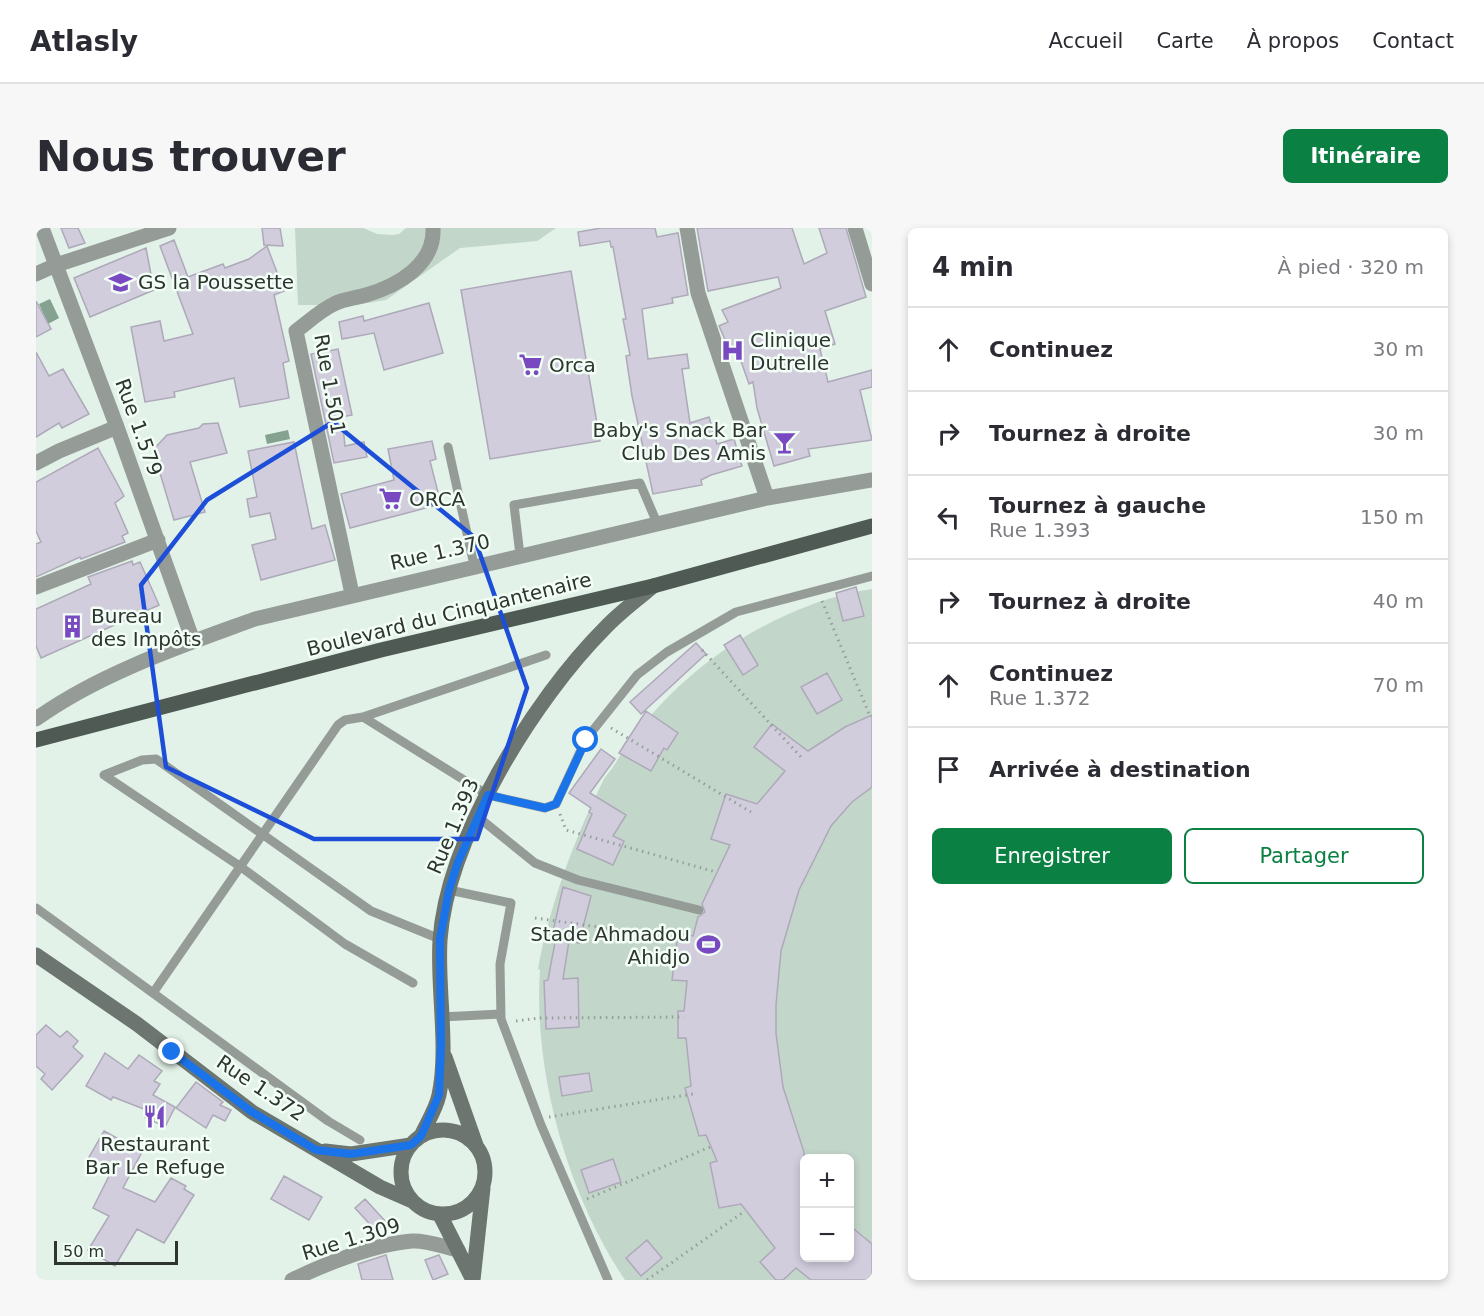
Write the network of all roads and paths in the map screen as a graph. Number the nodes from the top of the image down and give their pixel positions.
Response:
1 (42, 228) edge
2 (169, 228) edge
3 (433, 228) edge
4 (687, 228) edge
5 (855, 228) edge
6 (56, 264) junction
7 (36, 274) edge
8 (872, 284) edge
9 (117, 428) junction
10 (448, 447) dead end
11 (36, 463) edge
12 (872, 480) edge
13 (767, 498) junction
14 (657, 523) junction
15 (872, 526) edge
16 (158, 540) junction
17 (520, 555) junction
18 (474, 565) junction
19 (872, 576) edge
20 (653, 586) junction
21 (36, 587) edge
22 (817, 590) junction
23 (352, 594) junction
24 (193, 641) junction
25 (702, 650) dead end
26 (546, 656) dead end
27 (870, 716) dead end
28 (363, 717) junction
29 (36, 718) edge
30 (599, 722) junction
31 (36, 740) edge
32 (801, 757) dead end
33 (488, 795) junction
34 (556, 804) junction
35 (751, 812) dead end
36 (478, 817) junction
37 (263, 835) junction
38 (241, 867) junction
39 (716, 872) dead end
40 (449, 890) junction
41 (36, 908) edge
42 (699, 910) dead end
43 (535, 918) dead end
44 (440, 939) junction
45 (692, 940) dead end
46 (36, 955) edge
47 (413, 983) dead end
48 (153, 993) junction
49 (441, 1017) junction
50 (684, 1017) dead end
51 (502, 1018) junction
52 (441, 1046) junction
53 (693, 1094) dead end
54 (554, 1117) dead end
55 (360, 1140) dead end
56 (416, 1140) junction
57 (476, 1145) junction
58 (710, 1147) dead end
59 (316, 1150) junction
60 (483, 1188) junction
61 (412, 1201) junction
62 (581, 1201) dead end
63 (745, 1211) dead end
64 (440, 1215) junction
65 (458, 1250) junction
66 (292, 1280) edge
67 (473, 1280) edge
68 (608, 1280) edge
69 (647, 1280) edge

1 - 6 street, Rue 1.579
2 - 6 street
3 - 23 street, Rue 1.501
4 - 13 street
5 - 8 street
6 - 7 street
6 - 9 street, Rue 1.579
9 - 11 street
9 - 16 street, Rue 1.579
10 - 18 lane
12 - 13 street, Rue 1.370
13 - 14 street, Rue 1.370
14 - 17 street, Rue 1.370
14 - 17 lane
15 - 20 main road, Boulevard du Cinquantenaire
16 - 21 street
16 - 24 street, Rue 1.579
17 - 18 street, Rue 1.370
18 - 23 street, Rue 1.370
19 - 22 lane
20 - 31 main road, Boulevard du Cinquantenaire
20 - 33 main road, Rue 1.393
22 - 27 path
22 - 30 lane
23 - 24 street, Rue 1.370
24 - 29 street, Rue 1.370
25 - 32 path
26 - 28 lane
28 - 33 lane
28 - 37 lane
30 - 34 lane
30 - 35 path
33 - 34 lane
33 - 36 main road, Rue 1.393
34 - 39 path
36 - 40 main road, Rue 1.393
36 - 42 lane
37 - 38 lane
37 - 38 lane
37 - 44 lane
38 - 47 lane
38 - 48 lane
40 - 44 main road, Rue 1.393
40 - 51 lane
41 - 48 lane
43 - 45 path
44 - 49 main road, Rue 1.393
46 - 59 main road, Rue 1.372
48 - 55 lane
49 - 51 lane
49 - 52 main road, Rue 1.393
50 - 51 path
51 - 68 lane
52 - 56 main road, Rue 1.393
52 - 57 main road
53 - 54 path
56 - 57 main road
56 - 59 main road
56 - 61 main road
57 - 60 main road
58 - 62 path
59 - 61 main road, Rue 1.372
60 - 64 main road
60 - 67 main road
61 - 64 main road
63 - 69 path
64 - 65 main road
65 - 66 street, Rue 1.309
65 - 67 main road

